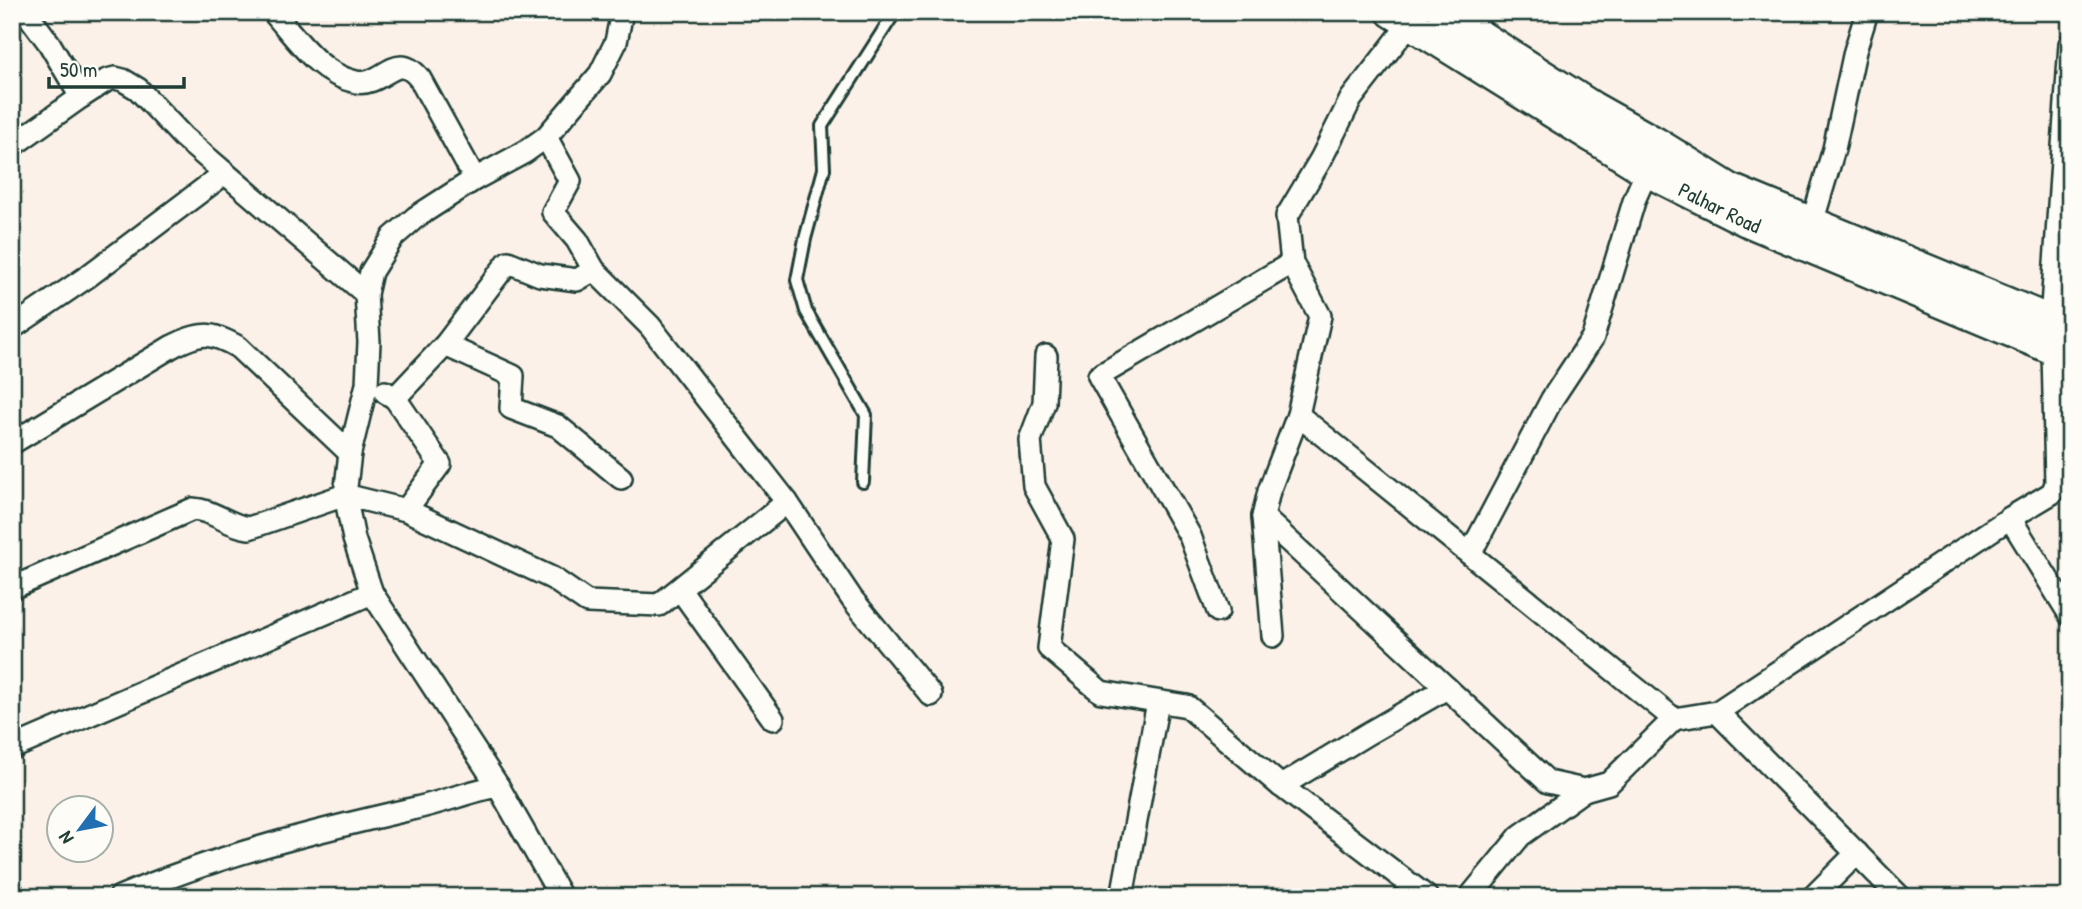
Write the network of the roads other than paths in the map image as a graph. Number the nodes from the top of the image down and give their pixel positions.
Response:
1 (26, 12) edge
2 (273, 12) edge
3 (622, 12) edge
4 (895, 12) edge
5 (1443, 12) edge
6 (1867, 12) edge
7 (1401, 18) edge
8 (2070, 44) edge
9 (2068, 84) edge
10 (81, 97) junction
11 (546, 137) junction
12 (12, 146) edge
13 (1647, 171) junction
14 (225, 173) junction
15 (475, 178) junction
16 (1812, 223) junction
17 (1292, 263) junction
18 (594, 270) junction
19 (366, 294) junction
20 (12, 328) edge
21 (2061, 339) edge
22 (445, 345) junction
23 (1046, 356) dead end
24 (367, 384) junction
25 (395, 398) junction
26 (1298, 415) junction
27 (12, 443) edge
28 (350, 453) junction
29 (621, 478) dead end
30 (863, 482) dead end
31 (345, 495) junction
32 (787, 502) junction
33 (407, 510) junction
34 (1263, 517) junction
35 (2010, 518) junction
36 (1470, 554) junction
37 (12, 589) edge
38 (680, 589) junction
39 (372, 593) junction
40 (1218, 611) dead end
41 (2070, 615) edge
42 (1273, 636) dead end
43 (1447, 688) junction
44 (932, 695) dead end
45 (1158, 702) junction
46 (1717, 712) junction
47 (773, 719) dead end
48 (1674, 719) junction
49 (12, 748) edge
50 (498, 786) junction
51 (1281, 786) junction
52 (1584, 790) junction
53 (1857, 853) junction
54 (120, 897) edge
55 (561, 897) edge
56 (1122, 897) edge
57 (1427, 897) edge
58 (1470, 897) edge
59 (1813, 897) edge
60 (1900, 897) edge

1 - 10 street
2 - 15 street
3 - 11 street
4 - 30 lane
5 - 16 main road, Palhar Road
6 - 16 street
7 - 13 main road, Palhar Road
7 - 17 street
8 - 9 street
9 - 21 street
10 - 12 street
10 - 14 street
11 - 15 street
11 - 18 street
13 - 21 main road, Palhar Road
13 - 36 street
14 - 19 street
14 - 20 street
15 - 19 street
16 - 21 main road, Palhar Road
17 - 26 street
17 - 40 street
18 - 22 street
18 - 32 street
19 - 24 street
21 - 35 street
22 - 25 street
22 - 29 street
23 - 45 street
24 - 25 street
24 - 28 street
25 - 33 street
26 - 34 street
26 - 36 street
27 - 28 street
28 - 31 street
31 - 33 street
31 - 37 street
31 - 39 street
32 - 38 street
32 - 44 street
33 - 38 street
34 - 42 street
34 - 43 street
35 - 41 street
35 - 46 street
36 - 48 street
38 - 47 street
39 - 49 street
39 - 50 street
43 - 51 street
43 - 52 street
45 - 51 street
45 - 56 street
46 - 48 street
46 - 53 street
48 - 52 street
50 - 54 street
50 - 55 street
51 - 57 street
52 - 58 street
53 - 59 street
53 - 60 street

